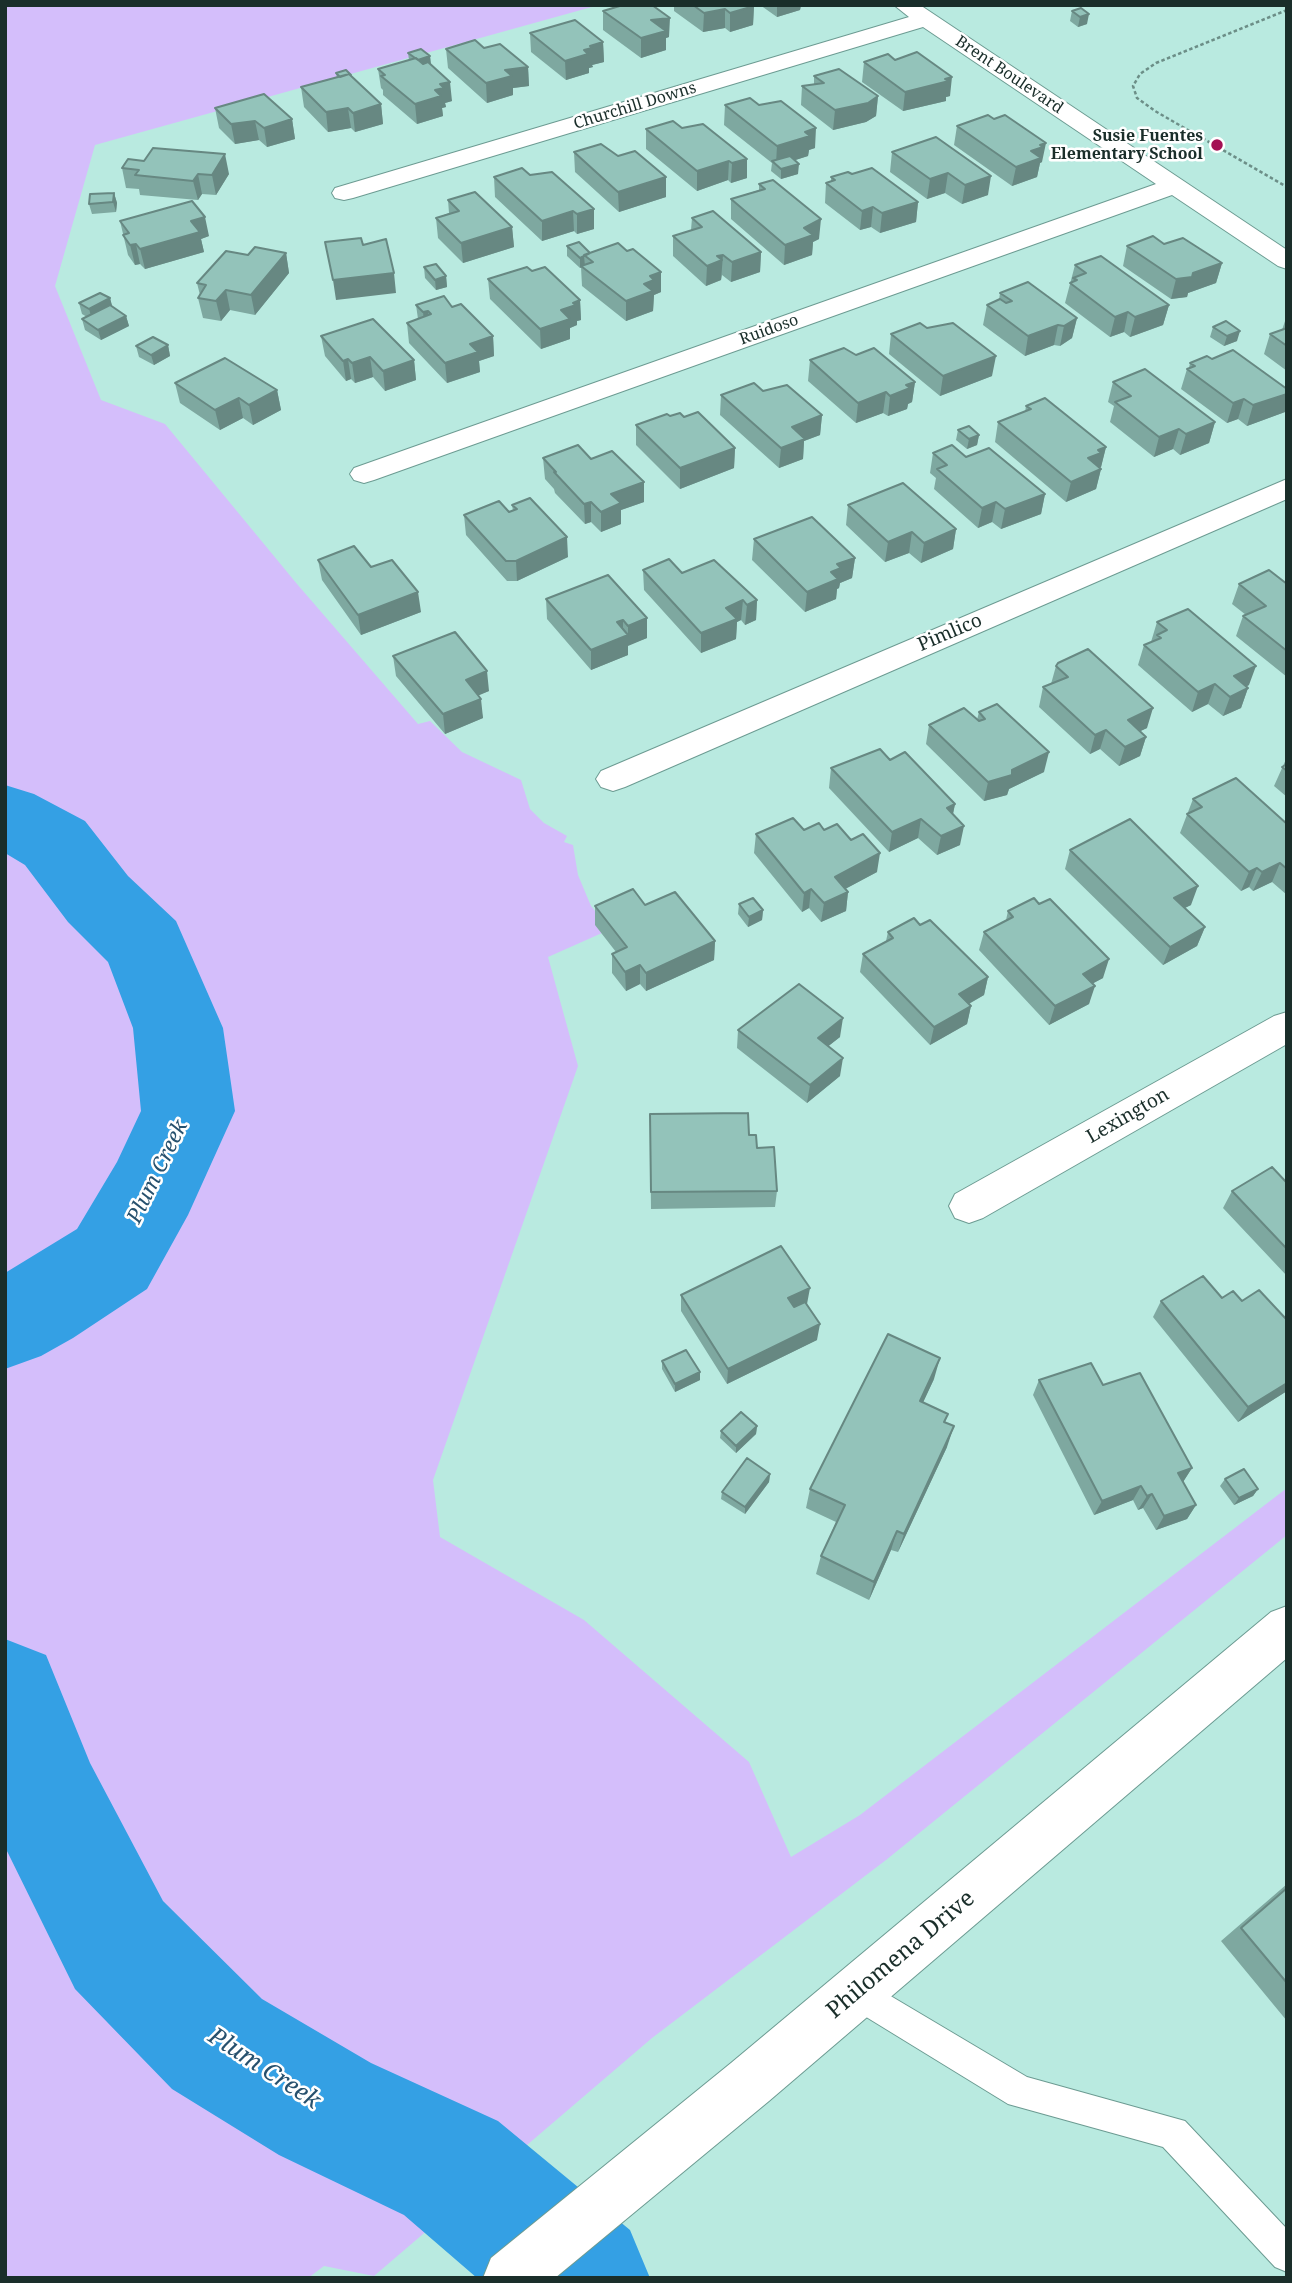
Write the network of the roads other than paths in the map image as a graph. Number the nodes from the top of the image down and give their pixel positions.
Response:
1 (905, 5) edge
2 (926, 19) junction
3 (1174, 186) junction
4 (344, 193) dead end
5 (1287, 261) edge
6 (364, 474) dead end
7 (1287, 488) edge
8 (613, 779) dead end
9 (1287, 1026) edge
10 (969, 1206) dead end
11 (1287, 1628) edge
12 (857, 1992) junction
13 (1287, 2255) edge
14 (511, 2278) edge

1 - 2 street, Brent Boulevard
2 - 3 street, Brent Boulevard
2 - 4 street, Churchill Downs
3 - 5 street, Brent Boulevard
3 - 6 street, Ruidoso
7 - 8 street, Pimlico
9 - 10 street, Lexington
11 - 12 street, Philomena Drive
12 - 13 lane
12 - 14 street, Philomena Drive

